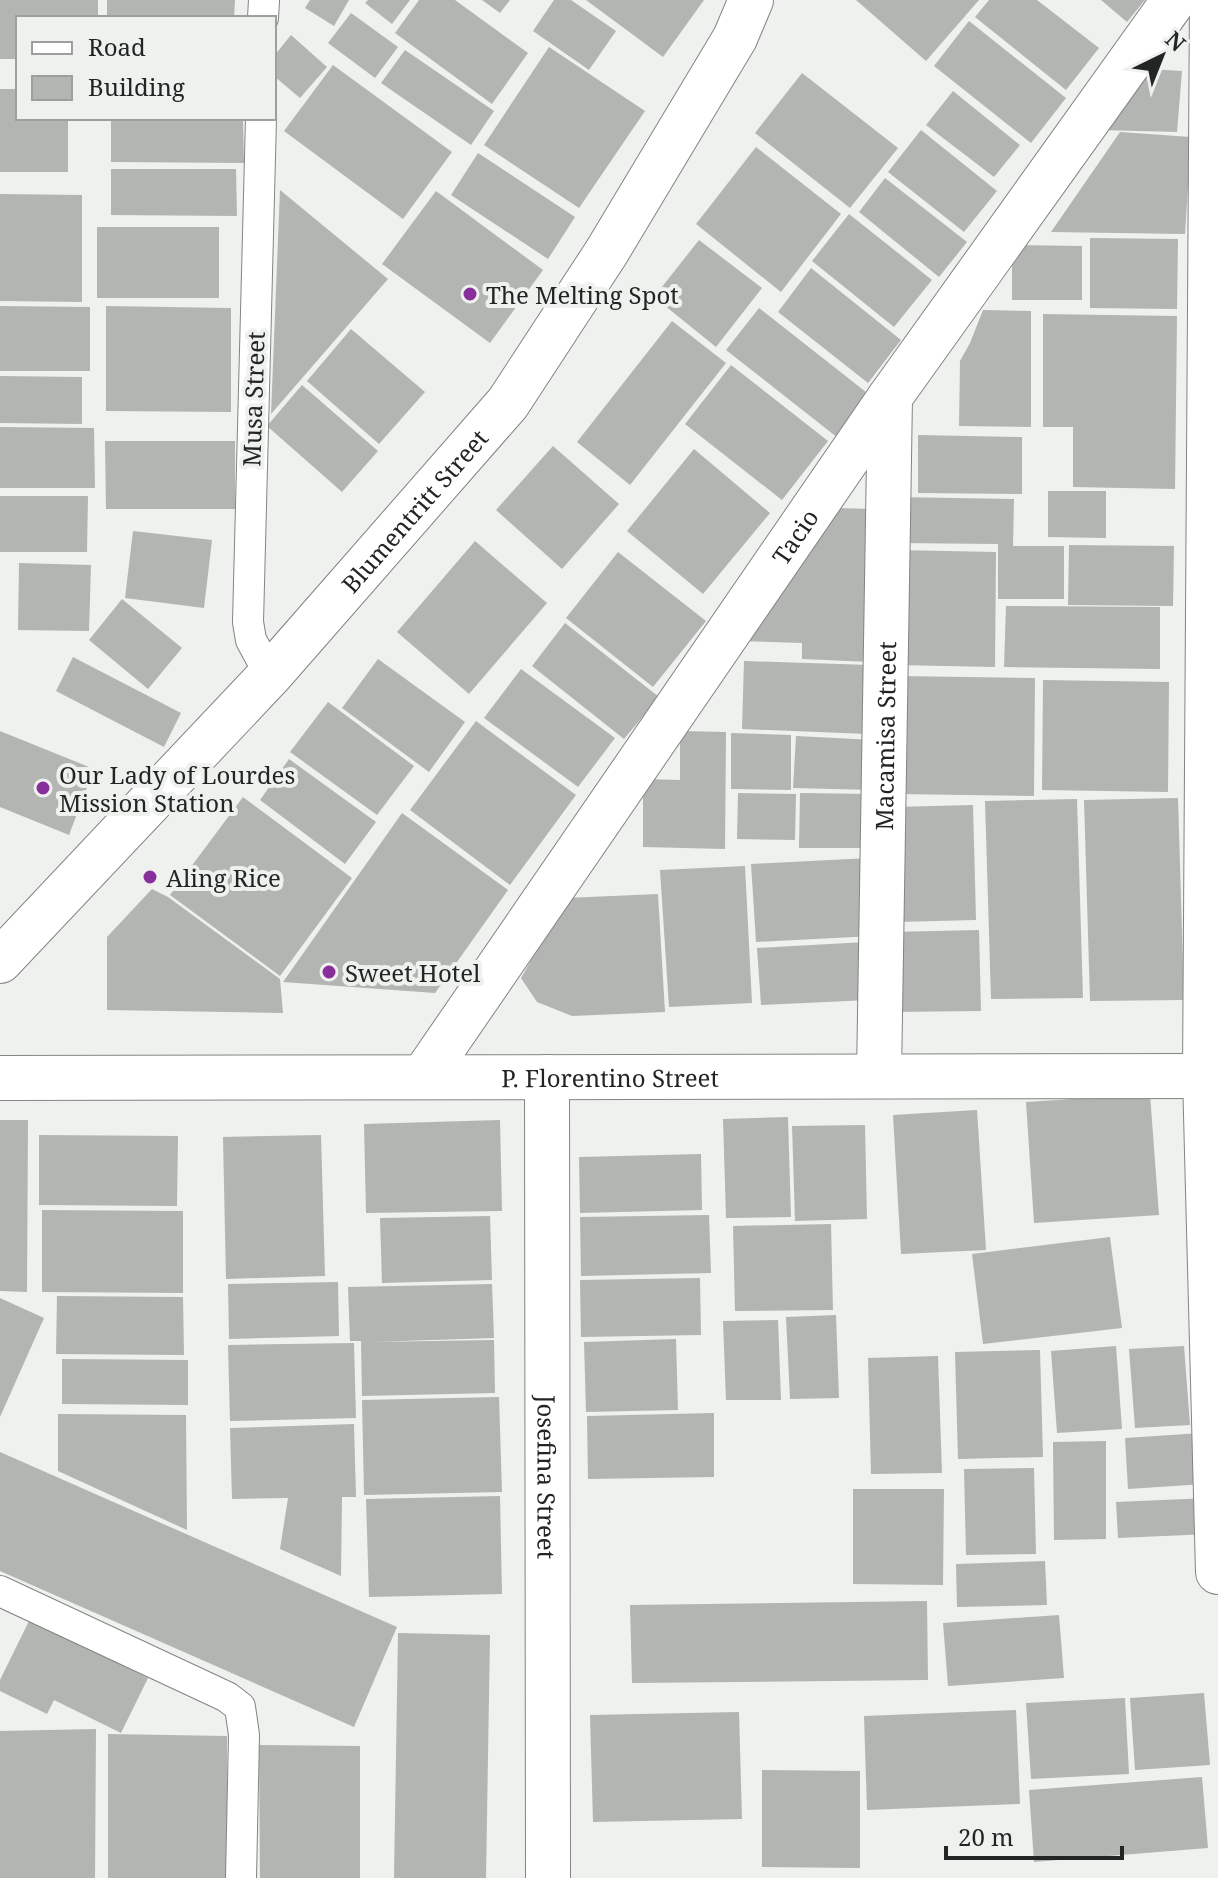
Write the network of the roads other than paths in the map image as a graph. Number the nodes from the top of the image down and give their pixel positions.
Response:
1 (751, 0) edge
2 (1174, 0) edge
3 (1212, 0) edge
4 (261, 120) edge
5 (890, 397) junction
6 (270, 675) junction
7 (0, 961) edge
8 (879, 1076) junction
9 (1212, 1076) edge
10 (423, 1077) junction
11 (547, 1077) junction
12 (0, 1078) edge
13 (1218, 1572) edge
14 (0, 1591) edge
15 (241, 1878) edge
16 (548, 1878) edge

1 - 6 street, Blumentritt Street
2 - 5 street, Tacio
3 - 9 street
4 - 6 lane, Musa Street
5 - 8 street, Macamisa Street
5 - 10 street, Tacio
6 - 7 street, Blumentritt Street
8 - 9 street, P. Florentino Street
8 - 11 street, P. Florentino Street
9 - 13 street
10 - 11 street, P. Florentino Street
10 - 12 street, P. Florentino Street
11 - 16 street, Josefina Street
14 - 15 lane

